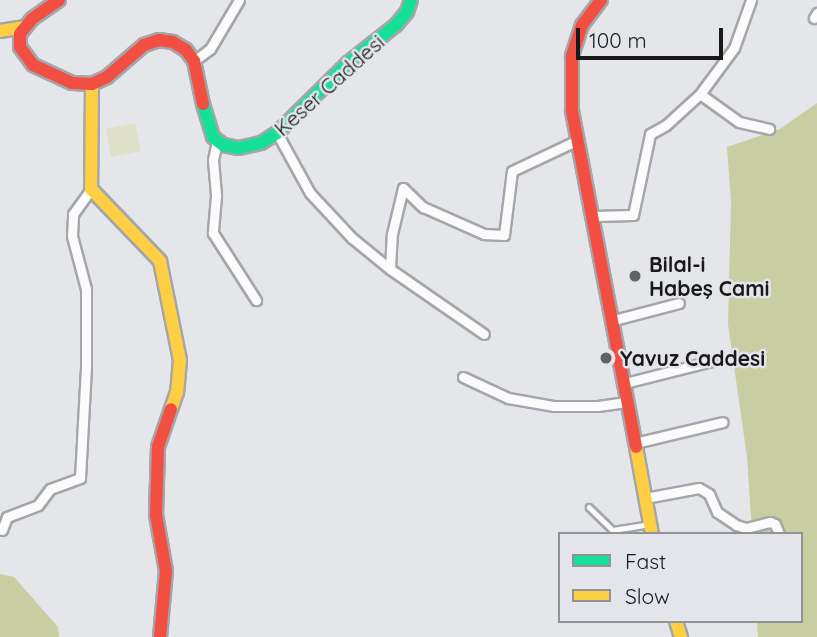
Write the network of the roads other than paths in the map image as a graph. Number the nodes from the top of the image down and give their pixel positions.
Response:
1 (59, 0) edge
2 (239, 0) edge
3 (411, 0) edge
4 (601, 0) edge
5 (751, 0) edge
6 (24, 27) junction
7 (0, 31) edge
8 (194, 61) junction
9 (92, 84) junction
10 (700, 94) junction
11 (769, 129) dead end
12 (277, 132) junction
13 (578, 140) junction
14 (217, 141) junction
15 (92, 189) junction
16 (593, 216) junction
17 (390, 269) junction
18 (257, 300) dead end
19 (679, 303) dead end
20 (614, 320) junction
21 (484, 334) dead end
22 (711, 360) dead end
23 (463, 377) dead end
24 (625, 383) junction
25 (628, 402) junction
26 (723, 422) dead end
27 (635, 443) junction
28 (645, 498) junction
29 (589, 507) dead end
30 (650, 529) edge
31 (2, 530) dead end
32 (778, 532) edge
33 (160, 637) edge

1 - 6 street
2 - 8 street
3 - 12 street, Keser Caddesi
4 - 13 street
5 - 10 street
6 - 7 street
6 - 9 street
8 - 9 street
8 - 14 street
9 - 15 street
10 - 11 street
10 - 16 street
12 - 14 street, Keser Caddesi
12 - 17 street
13 - 16 street
13 - 17 street
14 - 18 street
15 - 31 street
15 - 33 street
16 - 20 street
17 - 21 street
19 - 20 street
20 - 24 street
22 - 24 street
23 - 25 street
24 - 25 street
25 - 27 street
26 - 27 street
27 - 28 street
28 - 30 street
28 - 32 street
29 - 30 lane

